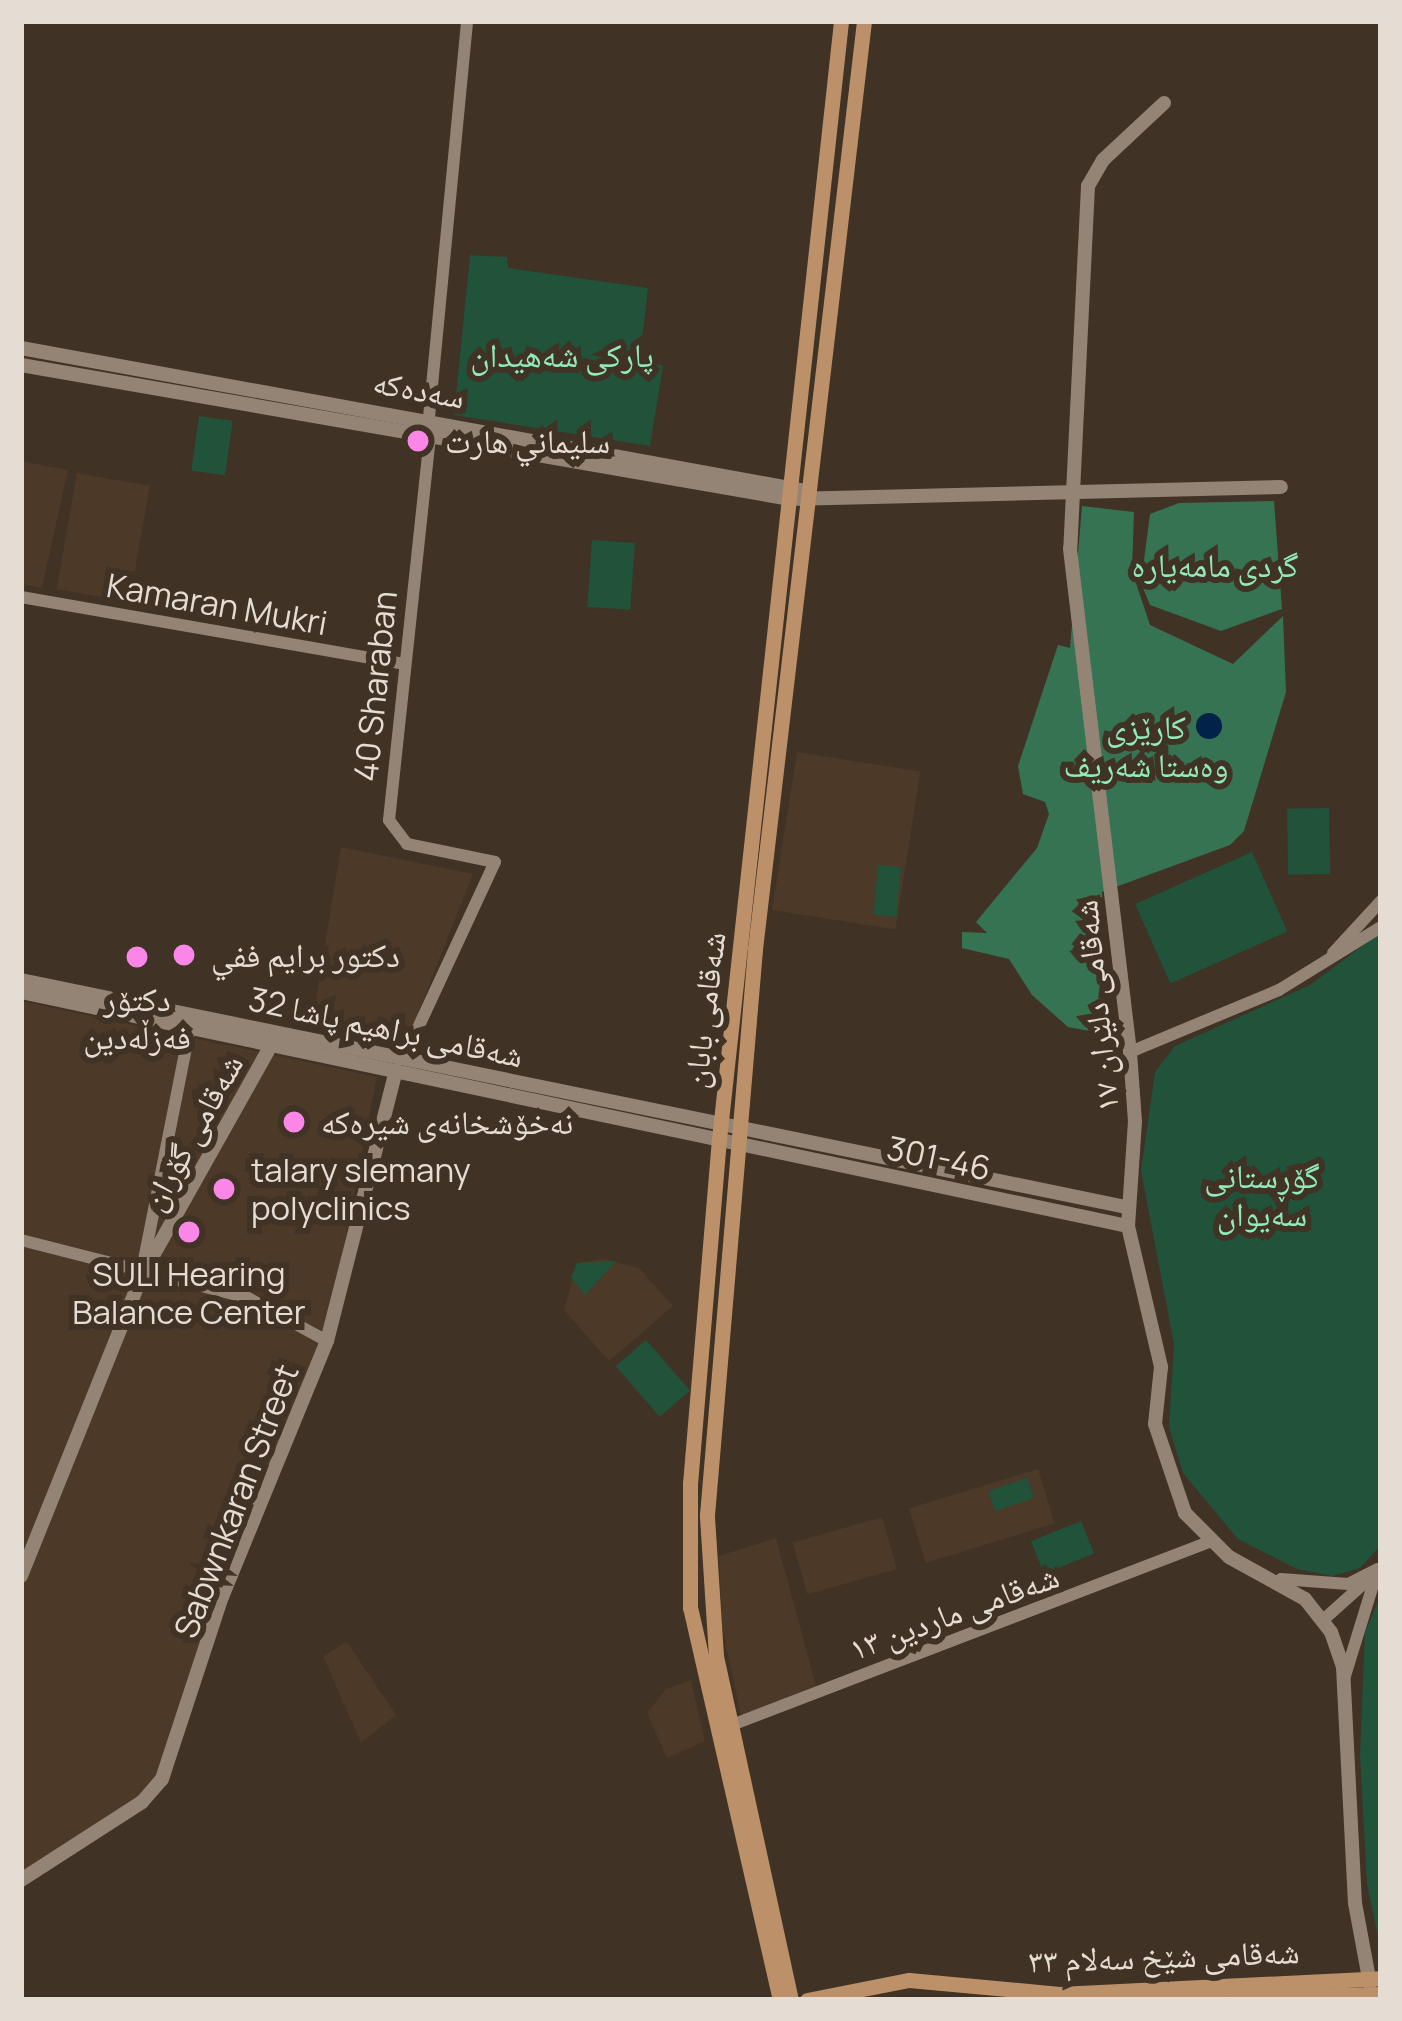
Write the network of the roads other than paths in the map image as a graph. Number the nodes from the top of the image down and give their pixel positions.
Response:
1 (467, 21) edge
2 (841, 21) edge
3 (864, 21) edge
4 (1164, 104) dead end
5 (830, 123) junction
6 (852, 124) junction
7 (825, 162) junction
8 (848, 165) junction
9 (21, 348) edge
10 (21, 365) edge
11 (111, 372) junction
12 (135, 376) junction
13 (429, 417) junction
14 (430, 437) junction
15 (579, 445) junction
16 (575, 464) junction
17 (1281, 488) dead end
18 (801, 494) junction
19 (1073, 494) junction
20 (21, 597) edge
21 (405, 664) junction
22 (1381, 901) edge
23 (1381, 927) edge
24 (1326, 962) junction
25 (21, 980) edge
26 (21, 992) edge
27 (190, 1028) junction
28 (271, 1045) junction
29 (1130, 1052) junction
30 (400, 1065) junction
31 (720, 1132) junction
32 (739, 1136) junction
33 (1126, 1207) junction
34 (1128, 1226) junction
35 (21, 1240) edge
36 (141, 1277) junction
37 (327, 1341) junction
38 (1209, 1542) junction
39 (1379, 1567) edge
40 (21, 1576) edge
41 (1281, 1579) junction
42 (1322, 1621) junction
43 (1344, 1683) junction
44 (724, 1728) junction
45 (21, 1880) edge
46 (918, 1981) junction
47 (1376, 1987) edge
48 (1148, 1995) edge
49 (1048, 1996) edge
50 (780, 2000) edge
51 (791, 2000) edge
52 (806, 2000) edge
53 (920, 2000) edge
54 (1105, 2000) edge

1 - 13 street
2 - 5 main road, شەقامی بابان
3 - 6 main road
4 - 19 main road, شەقامی دلێران ١٧
5 - 6 main road
5 - 7 main road, شەقامی بابان
6 - 8 main road
7 - 8 main road
7 - 18 main road, شەقامی بابان
8 - 18 main road
9 - 11 main road, سەدەکە
10 - 11 main road, سەدەکە
11 - 12 main road, سەدەکە
12 - 13 main road, سەدەکە
12 - 14 main road, سەدەکە
13 - 15 main road, سەدەکە
14 - 16 main road, سەدەکە
14 - 21 street, 40 Sharaban
15 - 16 main road
15 - 18 main road, سەدەکە
16 - 18 main road, سەدەکە
17 - 19 main road
18 - 19 main road
18 - 31 main road, شەقامی بابان
18 - 32 main road
19 - 29 main road, شەقامی دلێران ١٧
20 - 21 street, Kamaran Mukri
21 - 30 street, 40 Sharaban
22 - 24 street
23 - 24 street
24 - 29 street
25 - 30 main road, شەقامی براهیم پاشا 32
26 - 27 main road, شەقامی براهیم پاشا 32
27 - 28 main road, شەقامی براهیم پاشا 32
27 - 36 street
28 - 30 main road, شەقامی براهیم پاشا 32
28 - 36 main road, شەقامی گۆران
29 - 33 main road, شەقامی دلێران ١٧
30 - 31 main road, شەقامی براهیم پاشا 32
30 - 37 main road, Sabwnkaran Street
31 - 32 main road, شەقامی براهیم پاشا 32
31 - 44 main road, شەقامی بابان
32 - 33 main road, 301-46
32 - 34 main road, 301-46
32 - 44 main road
33 - 34 main road, شەقامی دلێران ١٧
34 - 38 main road, شەقامی دلێران ١٧
35 - 36 street
36 - 37 street
36 - 40 main road, شەقامی گۆران
37 - 45 main road, Sabwnkaran Street
38 - 41 main road, شەقامی دلێران ١٧
38 - 44 street, شەقامی ماردین ١٣
39 - 41 street
39 - 42 street
39 - 43 street
41 - 42 main road, شەقامی دلێران ١٧
42 - 43 main road, شەقامی دلێران ١٧
43 - 47 main road, شەقامی دلێران ١٧
44 - 50 main road, شەقامی بابان
44 - 51 main road
46 - 49 main road, شەقامی شێخ سەلام ٣٣
46 - 52 main road, شەقامی شێخ سەلام ٣٣
46 - 53 street
47 - 48 main road, شەقامی شێخ سەلام ٣٣
48 - 49 main road, شەقامی شێخ سەلام ٣٣
48 - 54 main road, شەقامی شێخ سەلام ٣٣

